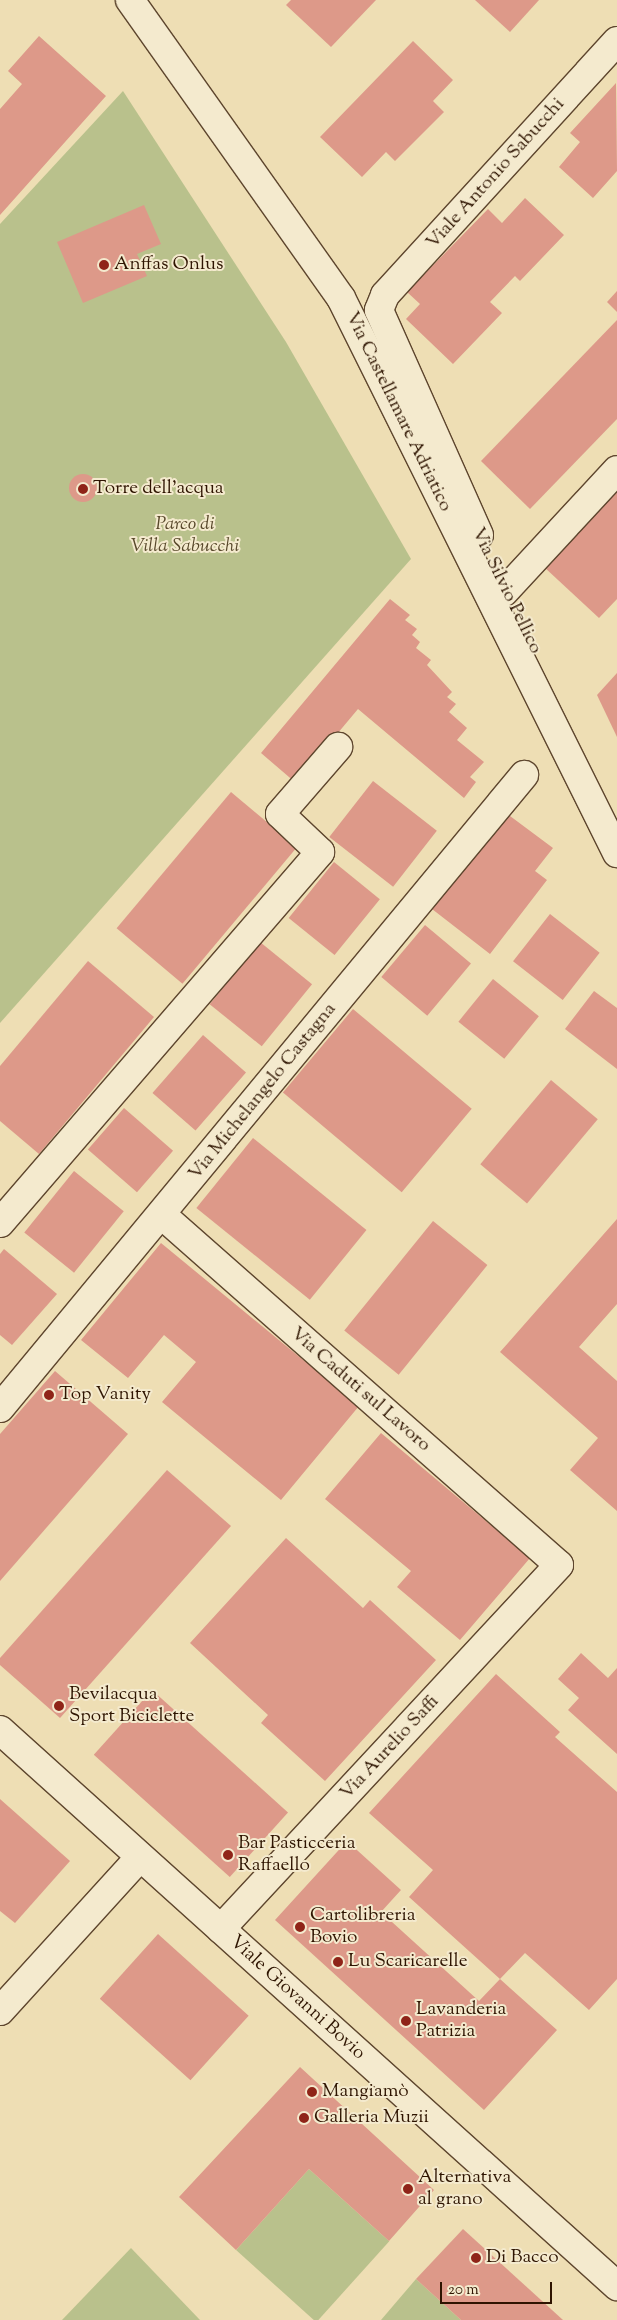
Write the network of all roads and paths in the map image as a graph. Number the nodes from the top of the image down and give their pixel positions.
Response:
1 (130, 0) edge
2 (617, 41) edge
3 (379, 310) joint
4 (617, 470) edge
5 (504, 592) junction
6 (338, 747) dead end
7 (524, 775) dead end
8 (617, 814) edge
9 (617, 853) edge
10 (162, 1215) junction
11 (0, 1223) edge
12 (0, 1408) edge
13 (559, 1565) joint
14 (0, 1730) edge
15 (140, 1858) junction
16 (221, 1929) junction
17 (0, 2011) edge
18 (617, 2286) edge

1 - 9 street, Via Castellamare Adriatico
2 - 3 street, Viale Antonio Sabucchi
3 - 5 street, Via Silvio Pellico
4 - 5 street
5 - 8 street, Via Silvio Pellico
6 - 11 street
7 - 10 street, Via Michelangelo Castagna
10 - 12 street, Via Michelangelo Castagna
10 - 13 street, Via Caduti sul Lavoro
13 - 16 street, Via Aurelio Saffi
14 - 15 street, Viale Giovanni Bovio
15 - 16 street, Viale Giovanni Bovio
15 - 17 street
16 - 18 street, Viale Giovanni Bovio

